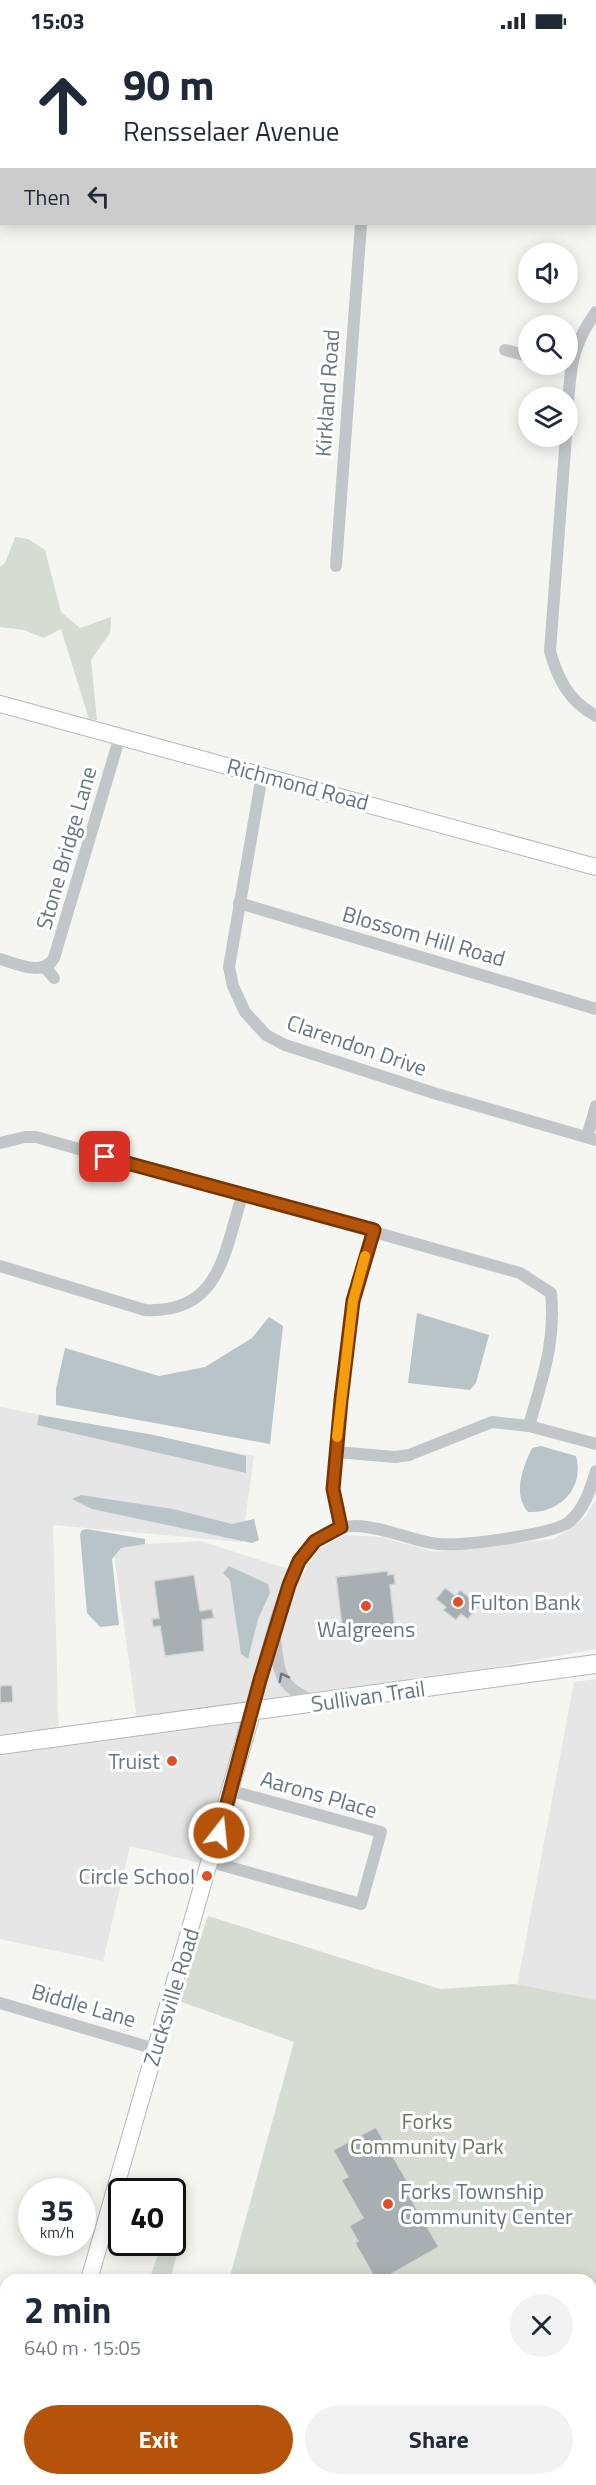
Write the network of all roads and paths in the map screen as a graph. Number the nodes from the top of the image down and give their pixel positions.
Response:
1 (361, 225) edge
2 (596, 312) edge
3 (578, 339) edge
4 (505, 350) dead end
5 (518, 353) edge
6 (565, 447) edge
7 (336, 566) dead end
8 (0, 704) edge
9 (596, 716) edge
10 (120, 736) junction
11 (262, 775) junction
12 (596, 867) edge
13 (239, 903) junction
14 (0, 959) edge
15 (45, 967) junction
16 (54, 978) dead end
17 (596, 1009) edge
18 (596, 1106) edge
19 (591, 1139) edge
20 (0, 1143) edge
21 (242, 1196) junction
22 (374, 1230) junction
23 (0, 1266) edge
24 (529, 1426) junction
25 (596, 1444) edge
26 (336, 1452) junction
27 (596, 1471) edge
28 (341, 1527) junction
29 (274, 1630) junction
30 (596, 1664) edge
31 (321, 1703) junction
32 (252, 1713) junction
33 (0, 1745) edge
34 (231, 1791) junction
35 (211, 1862) junction
36 (0, 2003) edge
37 (155, 2049) junction
38 (91, 2274) edge

1 - 7 street, Kirkland Road
2 - 3 street
4 - 5 street
6 - 9 street
8 - 10 street, Richmond Road
10 - 11 street, Richmond Road
10 - 15 street, Stone Bridge Lane
11 - 12 street, Richmond Road
11 - 13 street, Clarendon Drive
13 - 17 street, Blossom Hill Road
13 - 19 street, Clarendon Drive
14 - 15 street
15 - 16 street
18 - 19 street
20 - 21 street
21 - 22 street
21 - 23 street
22 - 24 street
22 - 26 street
24 - 25 street
24 - 26 street
26 - 28 street
27 - 28 street
28 - 29 street
31 -> 29 street
29 - 32 street
30 - 31 main road, Sullivan Trail
31 - 32 main road, Sullivan Trail
32 - 33 main road, Sullivan Trail
32 - 34 street, Zucksville Road
34 - 35 street, Zucksville Road
34 - 35 street, Aarons Place
35 - 37 street, Zucksville Road
36 - 37 street, Biddle Lane
37 - 38 street, Zucksville Road

